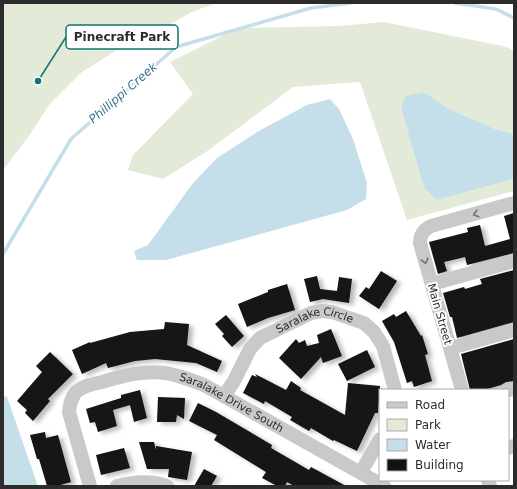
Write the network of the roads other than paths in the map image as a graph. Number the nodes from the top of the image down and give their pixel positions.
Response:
1 (514, 203) edge
2 (514, 261) edge
3 (432, 284) junction
4 (514, 330) edge
5 (451, 348) junction
6 (395, 389) edge
7 (462, 389) edge
8 (224, 396) junction
9 (379, 441) edge
10 (361, 472) junction
11 (90, 486) edge
12 (117, 486) edge
13 (167, 486) edge
14 (384, 486) edge

1 -> 3 street, Main Street
2 - 3 street
3 - 5 street, Main Street
4 - 5 street
5 - 7 street, Main Street
6 - 8 street, Saralake Circle
8 - 10 street, Saralake Drive South
8 - 11 street, Saralake Drive South
9 - 10 street
10 - 14 street, Saralake Drive South
12 - 13 street

